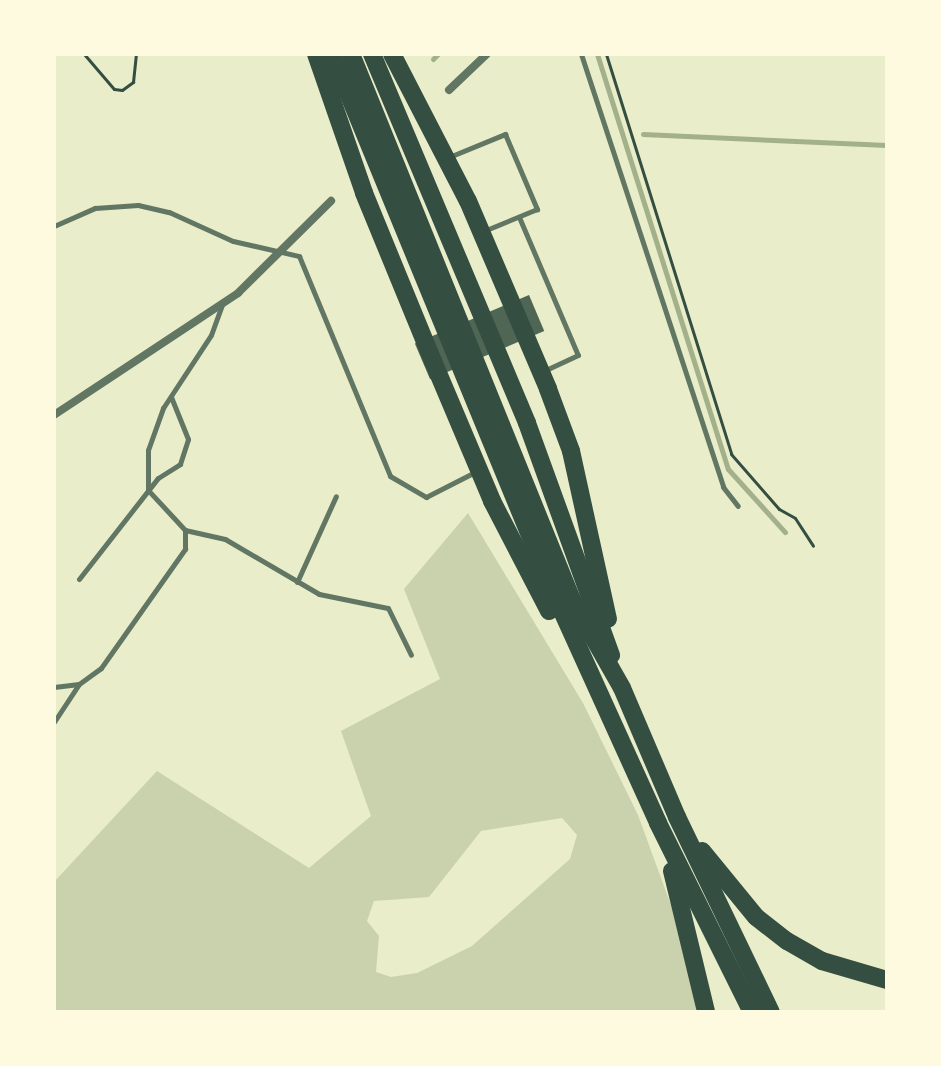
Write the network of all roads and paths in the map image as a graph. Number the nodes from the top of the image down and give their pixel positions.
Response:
1 (84, 54) edge
2 (136, 54) edge
3 (316, 54) edge
4 (332, 54) edge
5 (351, 54) edge
6 (372, 54) edge
7 (392, 54) edge
8 (487, 54) edge
9 (581, 54) edge
10 (606, 54) edge
11 (449, 90) dead end
12 (448, 157) junction
13 (331, 201) dead end
14 (519, 217) junction
15 (54, 226) edge
16 (482, 232) junction
17 (283, 250) junction
18 (223, 304) junction
19 (541, 372) junction
20 (171, 396) junction
21 (54, 415) edge
22 (479, 469) junction
23 (148, 490) junction
24 (336, 496) dead end
25 (738, 506) dead end
26 (185, 530) junction
27 (813, 546) dead end
28 (79, 579) dead end
29 (297, 582) junction
30 (411, 655) dead end
31 (588, 668) junction
32 (79, 684) junction
33 (54, 687) edge
34 (622, 688) junction
35 (54, 722) edge
36 (677, 817) junction
37 (658, 823) junction
38 (887, 980) edge
39 (706, 1012) edge
40 (752, 1012) edge
41 (771, 1012) edge

1 - 2 path
3 - 22 highway
4 - 31 highway
5 - 34 highway
6 - 34 highway
7 - 12 highway
8 - 11 street
9 - 25 lane
10 - 27 path
12 - 14 lane
12 - 16 highway
13 - 17 street
14 - 16 lane
14 - 19 lane
15 - 17 lane
16 - 19 highway
17 - 18 street
17 - 22 lane
18 - 20 lane
18 - 21 street
19 - 34 highway
20 - 23 lane
20 - 23 lane
22 - 31 highway
23 - 26 lane
23 - 28 lane
24 - 29 lane
26 - 29 lane
26 - 32 lane
29 - 30 lane
31 - 37 highway
32 - 33 lane
32 - 35 lane
34 - 36 highway
36 - 38 highway
36 - 41 highway
37 - 39 highway
37 - 40 highway

